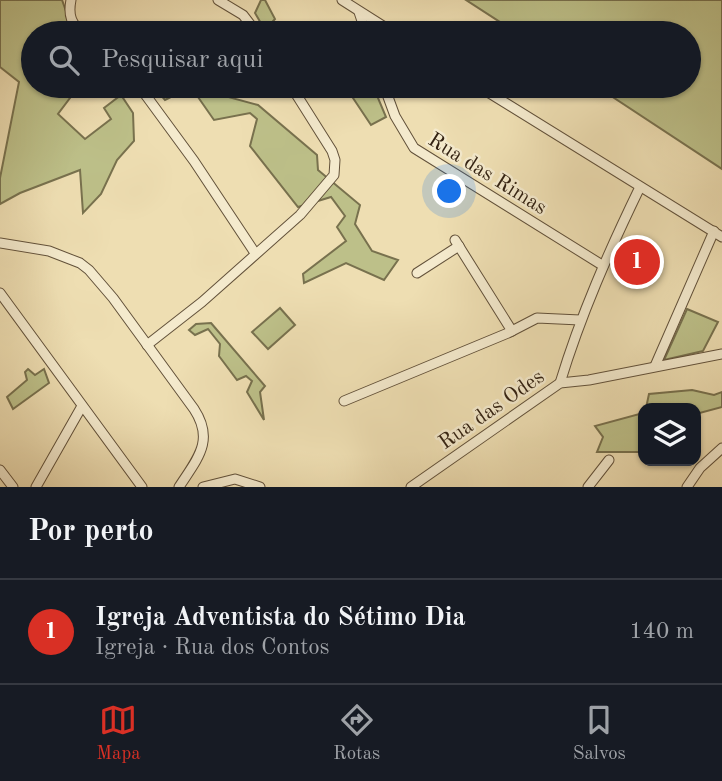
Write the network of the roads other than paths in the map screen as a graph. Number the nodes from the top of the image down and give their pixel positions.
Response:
1 (71, 0) edge
2 (218, 0) edge
3 (342, 0) edge
4 (359, 11) junction
5 (72, 21) edge
6 (248, 21) edge
7 (362, 21) edge
8 (375, 21) edge
9 (148, 98) edge
10 (298, 98) edge
11 (388, 98) edge
12 (497, 98) edge
13 (640, 187) junction
14 (718, 234) edge
15 (0, 243) edge
16 (255, 254) junction
17 (602, 265) junction
18 (417, 274) dead end
19 (0, 293) edge
20 (580, 320) junction
21 (512, 331) junction
22 (147, 345) junction
23 (722, 354) edge
24 (655, 366) junction
25 (560, 383) junction
26 (344, 401) dead end
27 (82, 406) junction
28 (722, 447) edge
29 (609, 460) dead end
30 (0, 470) edge
31 (13, 487) edge
32 (36, 487) edge
33 (142, 487) edge
34 (179, 487) edge
35 (203, 487) edge
36 (260, 487) edge
37 (411, 487) edge
38 (588, 487) edge
39 (687, 487) edge

1 - 5 street
2 - 6 street
3 - 4 street
4 - 7 street
4 - 8 street
9 - 16 street
10 - 16 street
11 - 17 street, Rua das Rimas
12 - 13 street
13 - 14 street
13 - 17 street
14 - 24 street
15 - 22 street
16 - 22 street
17 - 20 street
18 - 21 street
19 - 27 street
20 - 21 street
20 - 25 street
21 - 26 street
22 - 34 street
23 - 24 street, Rua das Odes
24 - 25 street, Rua das Odes
25 - 37 street, Rua das Odes
27 - 32 street
27 - 33 street
28 - 39 street
29 - 38 street
30 - 31 street
35 - 36 street

